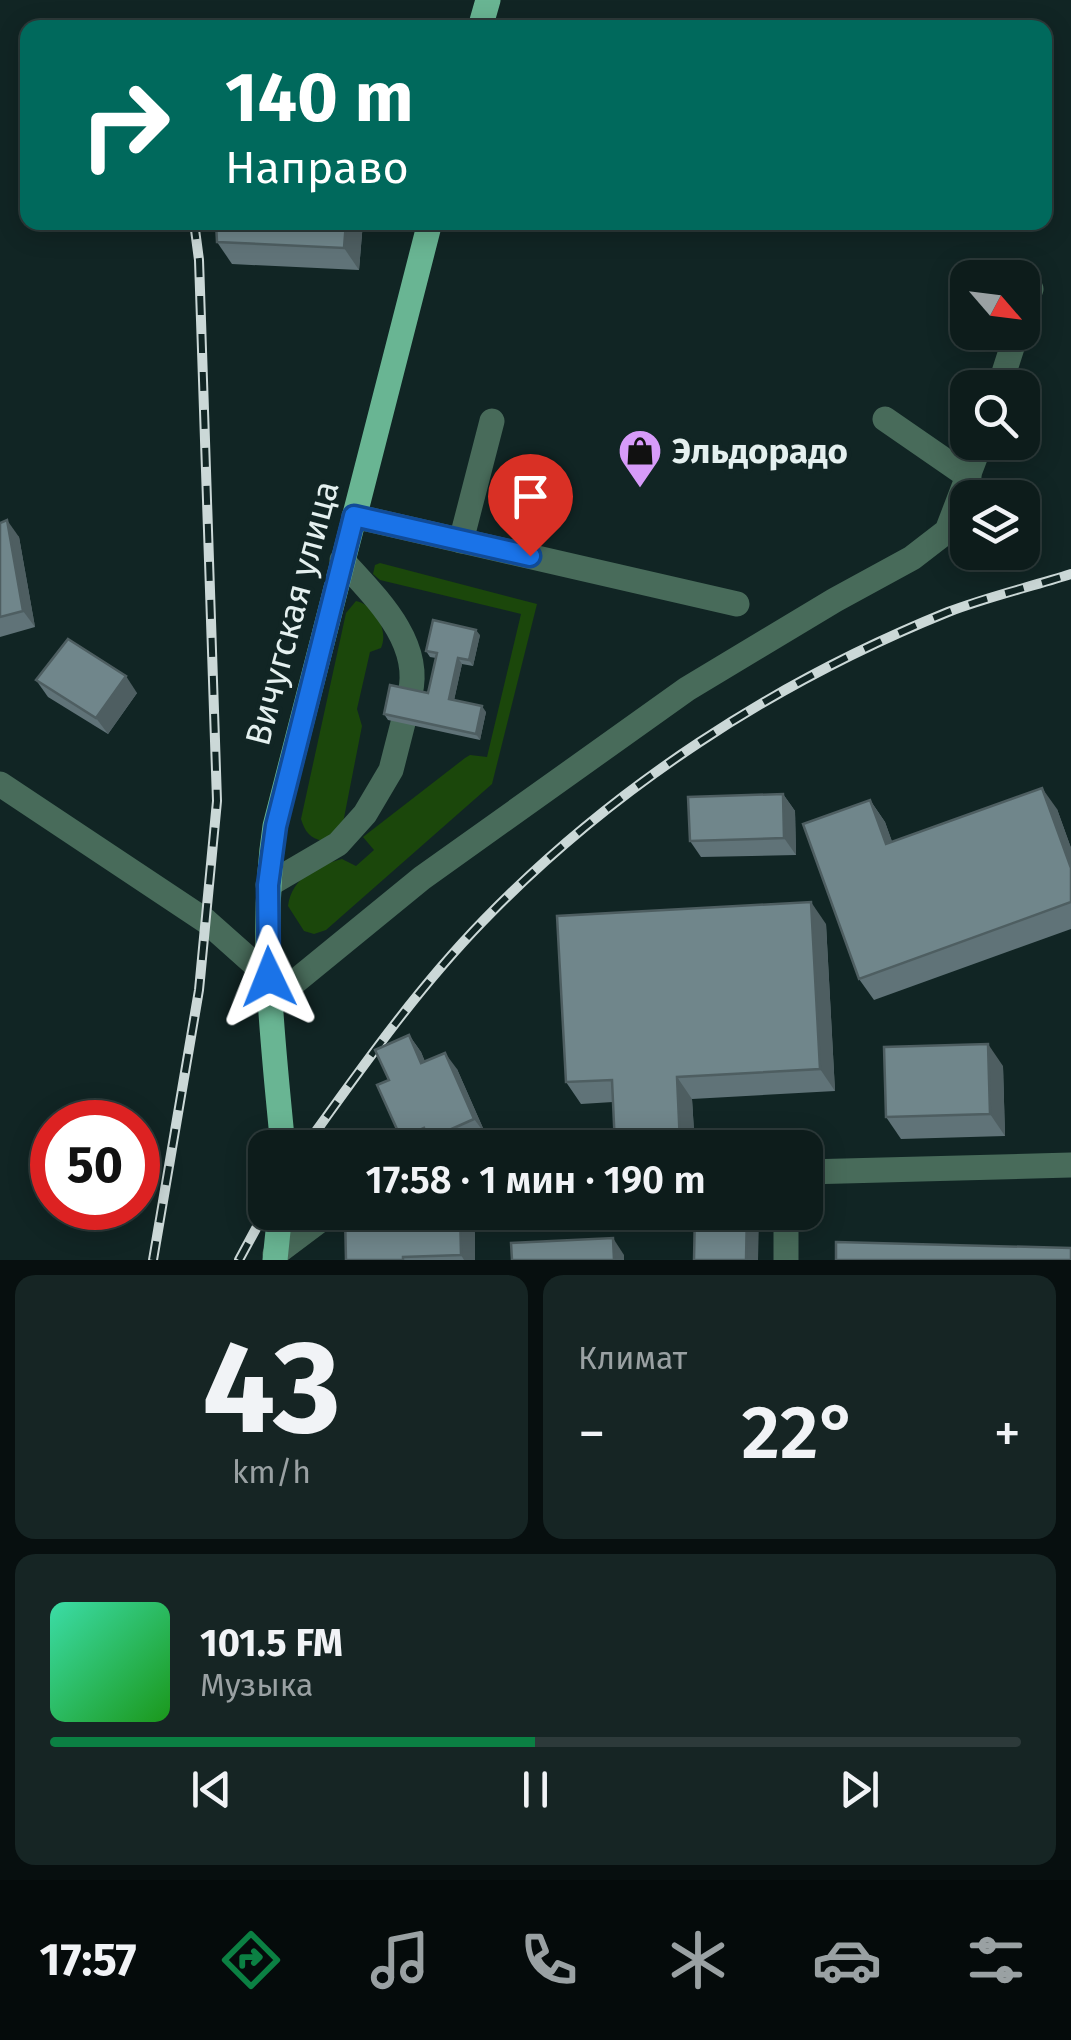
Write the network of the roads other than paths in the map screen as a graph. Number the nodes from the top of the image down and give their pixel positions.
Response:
1 (428, 230) edge
2 (885, 419) dead end
3 (492, 421) dead end
4 (975, 460) edge
5 (970, 476) junction
6 (354, 516) junction
7 (461, 541) junction
8 (342, 560) junction
9 (737, 604) dead end
10 (410, 694) edge
11 (402, 723) edge
12 (0, 784) edge
13 (268, 885) junction
14 (269, 977) junction
15 (269, 1003) junction
16 (281, 1130) edge
17 (1071, 1165) edge
18 (823, 1172) edge
19 (278, 1230) edge
20 (309, 1230) edge
21 (786, 1230) edge
22 (275, 1257) edge
23 (786, 1260) edge

1 - 6 main road, Вичугская улица
2 - 5 street
3 - 7 street
4 - 5 street
5 - 15 street
6 - 7 street
6 - 8 main road, Вичугская улица
7 - 9 street
8 - 10 street
8 - 13 main road, Вичугская улица
11 - 13 street
12 - 14 street
13 - 14 main road, Вичугская улица
14 - 15 main road, Вичугская улица
15 - 16 main road, Вичугская улица
17 - 18 street
19 - 22 main road
20 - 22 street
21 - 23 street

